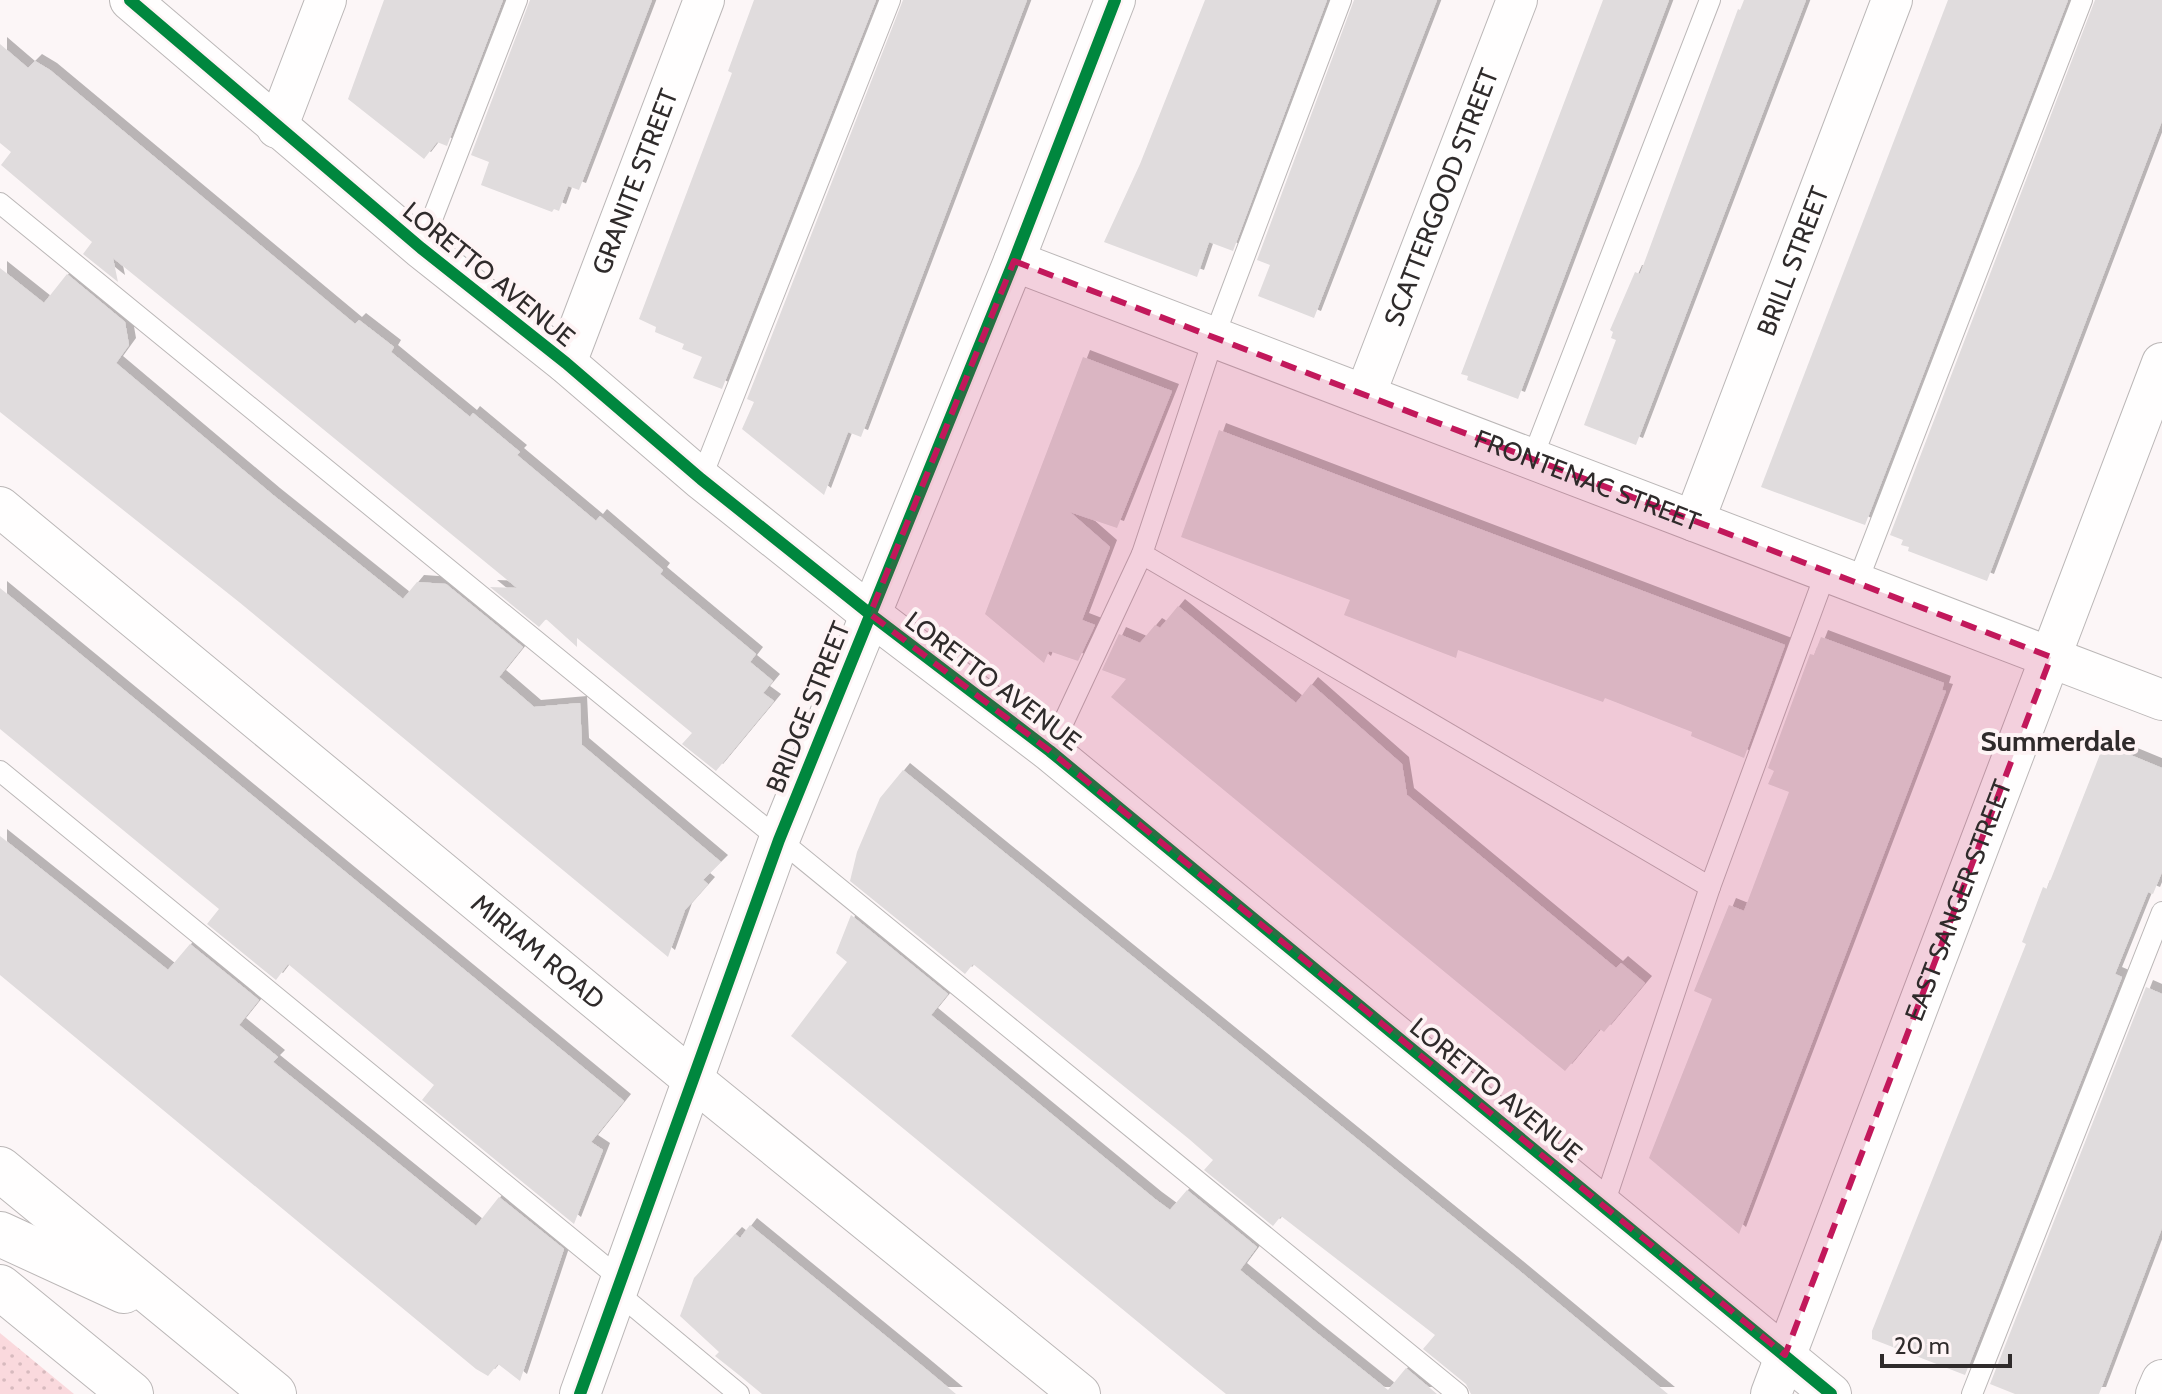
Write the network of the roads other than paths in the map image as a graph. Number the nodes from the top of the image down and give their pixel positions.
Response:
1 (326, 0) edge
2 (517, 0) edge
3 (704, 0) edge
4 (890, 0) edge
5 (1115, 0) edge
6 (1341, 0) edge
7 (1517, 0) edge
8 (1710, 0) edge
9 (1892, 0) edge
10 (2082, 0) edge
11 (140, 4) edge
12 (277, 128) junction
13 (0, 203) edge
14 (421, 248) junction
15 (1014, 261) junction
16 (1214, 337) junction
17 (566, 363) junction
18 (2162, 363) edge
19 (1365, 395) junction
20 (1532, 459) junction
21 (701, 479) junction
22 (0, 507) edge
23 (1694, 521) junction
24 (1142, 554) junction
25 (1842, 578) junction
26 (870, 614) junction
27 (2051, 657) junction
28 (2162, 700) edge
29 (1050, 751) junction
30 (0, 771) edge
31 (779, 840) junction
32 (1710, 887) junction
33 (2162, 912) edge
34 (691, 1078) junction
35 (0, 1169) edge
36 (1603, 1207) junction
37 (0, 1234) edge
38 (0, 1287) edge
39 (621, 1288) junction
40 (180, 1317) junction
41 (1785, 1355) junction
42 (2162, 1380) edge
43 (131, 1394) edge
44 (274, 1394) edge
45 (580, 1394) edge
46 (739, 1394) edge
47 (1080, 1394) edge
48 (1458, 1394) edge
49 (1771, 1394) edge
50 (1831, 1394) edge
51 (1972, 1394) edge
52 (2156, 1394) edge

1 - 12 street
2 - 14 lane
3 - 17 street, GRANITE STREET
4 - 21 lane
5 - 15 street, BRIDGE STREET
6 - 16 lane
7 - 19 street, SCATTERGOOD STREET
8 - 20 lane
9 - 23 street, BRILL STREET
10 - 25 lane
11 - 12 street, LORETTO AVENUE
12 - 14 street, LORETTO AVENUE
13 - 31 lane
14 - 17 street, LORETTO AVENUE
15 - 16 street, FRONTENAC STREET
15 - 26 street, BRIDGE STREET
16 - 19 street, FRONTENAC STREET
16 - 24 lane
17 - 21 street, LORETTO AVENUE
18 - 27 street, EAST SANGER STREET
19 - 20 street, FRONTENAC STREET
20 - 23 street, FRONTENAC STREET
21 - 26 street, LORETTO AVENUE
22 - 34 street, MIRIAM ROAD
23 - 25 street, FRONTENAC STREET
24 - 29 lane
24 - 32 lane
25 - 27 street, FRONTENAC STREET
25 - 32 lane
26 - 29 street, LORETTO AVENUE
26 - 31 street, BRIDGE STREET
27 - 28 street, FRONTENAC STREET
27 - 41 street, EAST SANGER STREET
29 - 36 street, LORETTO AVENUE
30 - 39 lane
31 - 34 street, BRIDGE STREET
31 - 48 lane
32 - 36 lane
33 - 51 lane
34 - 39 street, BRIDGE STREET
34 - 47 street, MIRIAM ROAD
35 - 40 highway
36 - 41 street, LORETTO AVENUE
37 - 40 highway
38 - 43 highway
39 - 45 street, BRIDGE STREET
39 - 46 lane
40 - 44 highway
41 - 49 street, EAST SANGER STREET
41 - 50 street, LORETTO AVENUE
42 - 52 street

